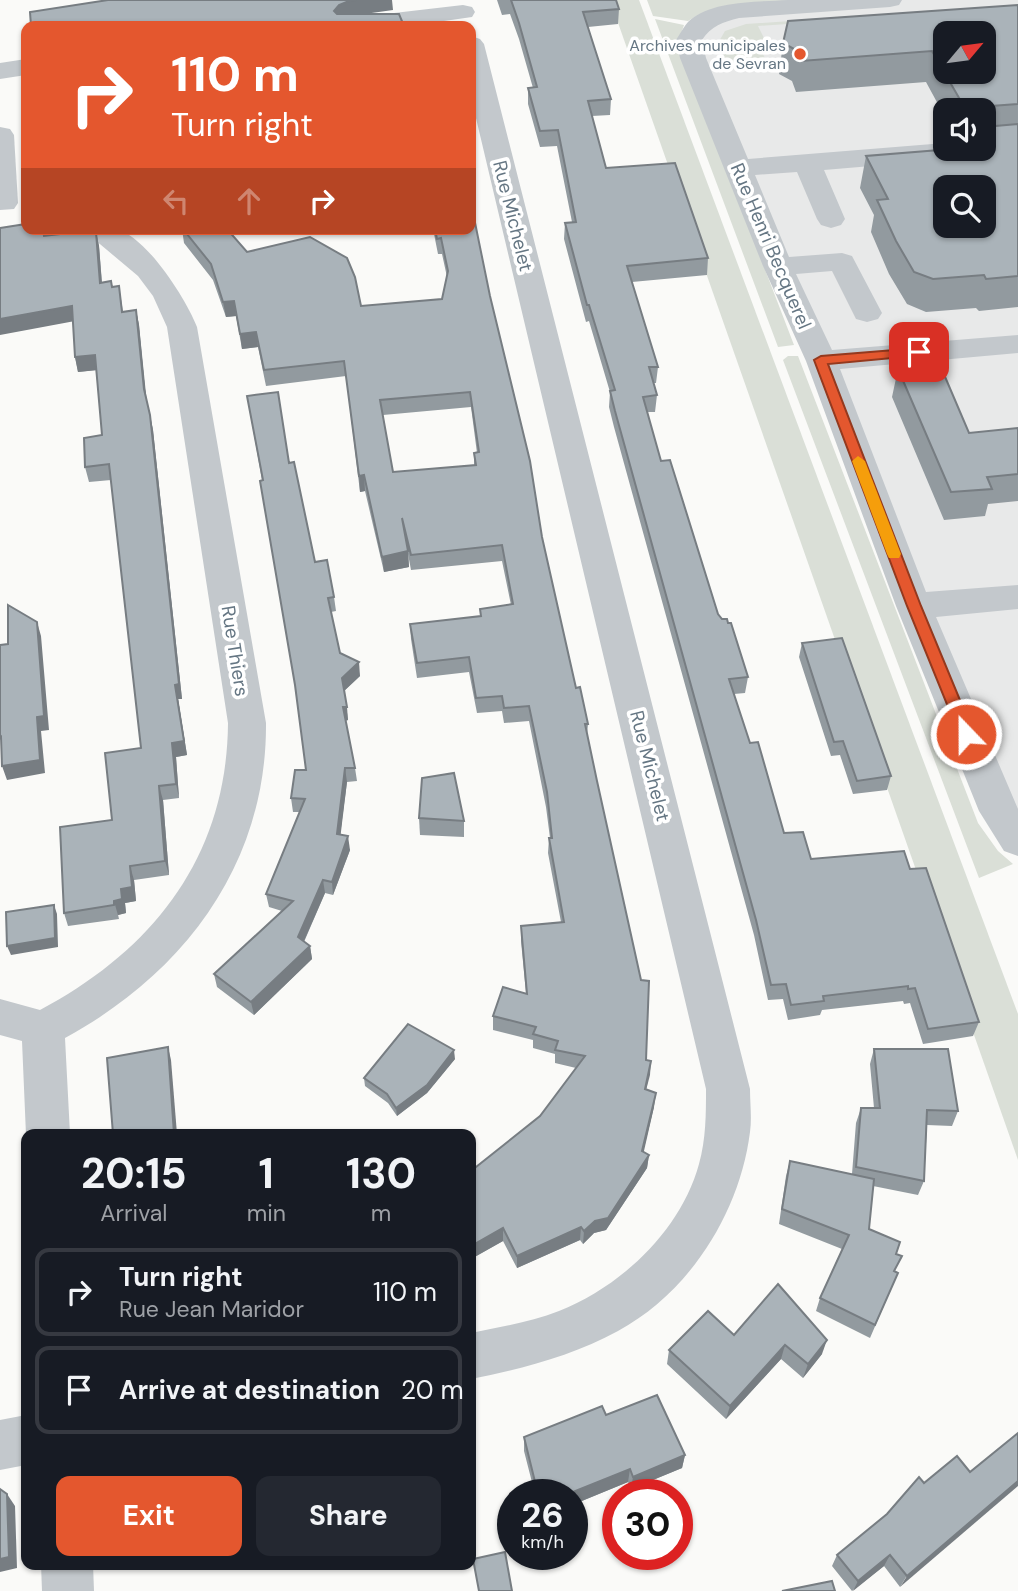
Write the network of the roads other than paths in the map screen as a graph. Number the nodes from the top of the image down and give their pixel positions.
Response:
1 (895, 7) edge
2 (476, 65) edge
3 (21, 68) edge
4 (0, 71) edge
5 (0, 135) edge
6 (933, 153) edge
7 (807, 163) junction
8 (739, 168) junction
9 (10, 204) edge
10 (831, 219) dead end
11 (104, 235) edge
12 (778, 266) junction
13 (867, 313) dead end
14 (1018, 344) edge
15 (821, 360) junction
16 (1018, 597) edge
17 (914, 606) junction
18 (1018, 840) edge
19 (0, 1017) edge
20 (43, 1029) junction
21 (48, 1129) edge
22 (476, 1355) edge
23 (21, 1441) edge
24 (0, 1445) edge
25 (67, 1570) edge
26 (68, 1591) edge

1 - 8 street, Rue Henri Becquerel
2 - 22 street, Rue Michelet
3 - 4 street
5 - 9 street
6 - 7 street
7 - 8 street
7 - 10 street
8 - 12 street, Rue Henri Becquerel
11 - 20 street, Rue Thiers
12 - 13 street
12 - 15 street, Rue Henri Becquerel
14 - 15 street
15 - 17 street, Rue Henri Becquerel
16 - 17 street
17 - 18 street, Rue Henri Becquerel
19 - 20 street
20 - 21 street
23 - 24 street
25 - 26 street

